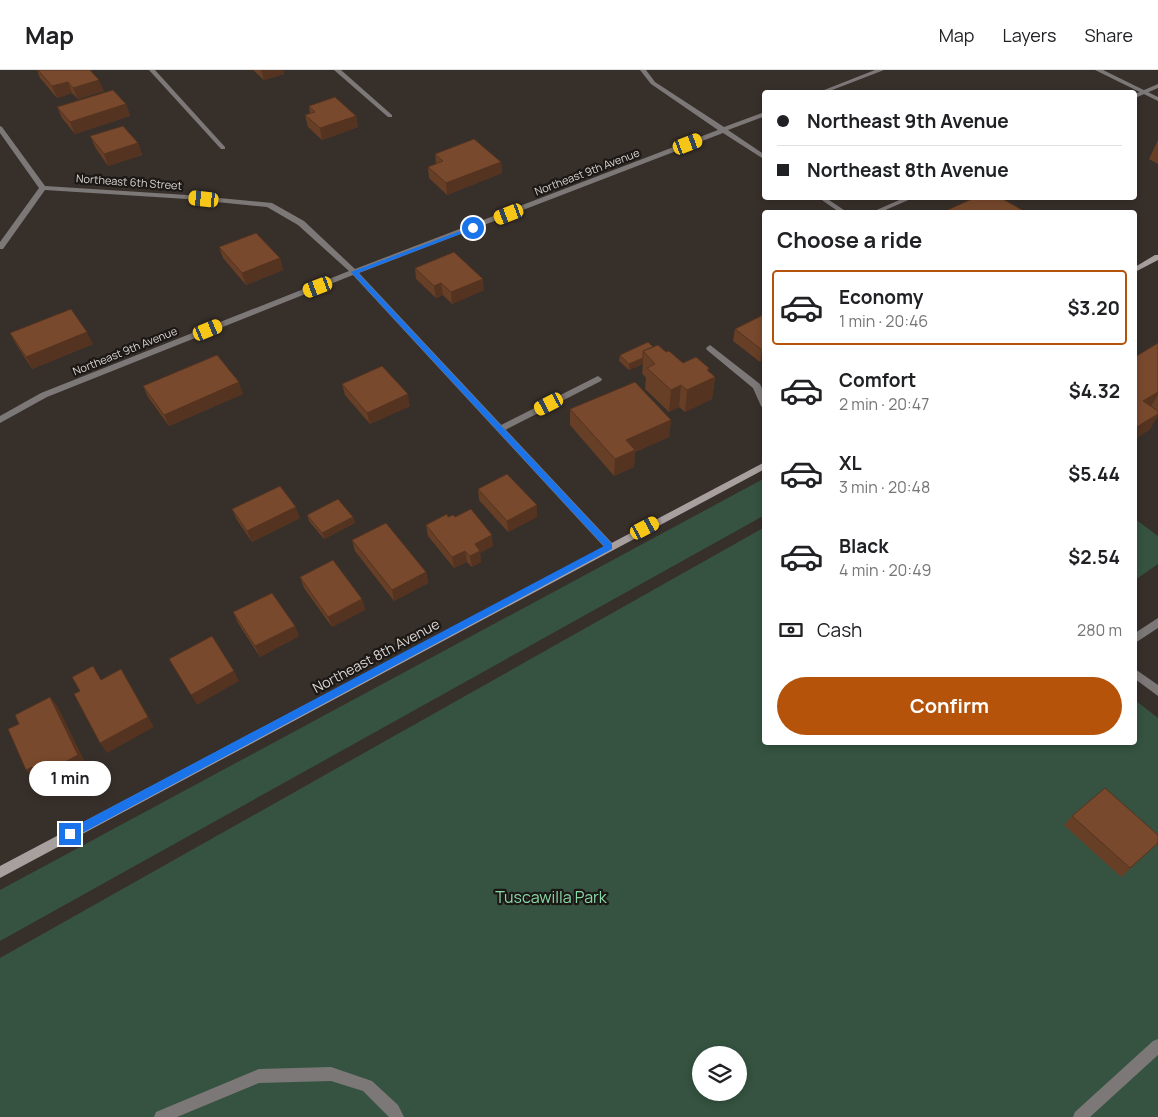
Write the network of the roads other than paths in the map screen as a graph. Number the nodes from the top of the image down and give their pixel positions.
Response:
1 (152, 70) edge
2 (337, 70) edge
3 (643, 70) edge
4 (881, 70) edge
5 (1098, 70) edge
6 (1158, 86) edge
7 (827, 90) edge
8 (1143, 92) junction
9 (1137, 95) edge
10 (1158, 100) edge
11 (762, 115) edge
12 (390, 116) dead end
13 (0, 128) edge
14 (724, 130) junction
15 (223, 148) dead end
16 (762, 156) edge
17 (43, 188) junction
18 (825, 200) edge
19 (904, 200) edge
20 (840, 210) edge
21 (881, 210) edge
22 (0, 247) edge
23 (1158, 257) edge
24 (1137, 269) edge
25 (354, 272) junction
26 (710, 348) dead end
27 (598, 379) dead end
28 (762, 398) edge
29 (0, 420) edge
30 (500, 429) junction
31 (762, 467) edge
32 (609, 546) junction
33 (1158, 622) edge
34 (1137, 638) edge
35 (1137, 675) edge
36 (1158, 691) edge
37 (0, 872) edge
38 (1158, 1046) edge
39 (161, 1117) edge
40 (397, 1117) edge
41 (1080, 1117) edge

1 - 15 street
2 - 12 street
3 - 14 street
4 - 7 street
5 - 8 street
6 - 8 street
8 - 9 street
8 - 10 street
11 - 14 street, Northeast 9th Avenue
13 - 17 street
14 - 16 street
14 - 25 street, Northeast 9th Avenue
17 - 22 street
17 - 25 street, Northeast 6th Street
18 - 20 street
19 - 21 street
23 - 24 main road
25 - 29 street, Northeast 9th Avenue
25 - 30 street, Northeast 6th Street
26 - 28 street
27 - 30 street
30 - 32 street, Northeast 6th Street
31 - 32 main road, Northeast 8th Avenue
32 - 37 main road, Northeast 8th Avenue
33 - 34 street
35 - 36 street
38 - 41 street
39 - 40 street

